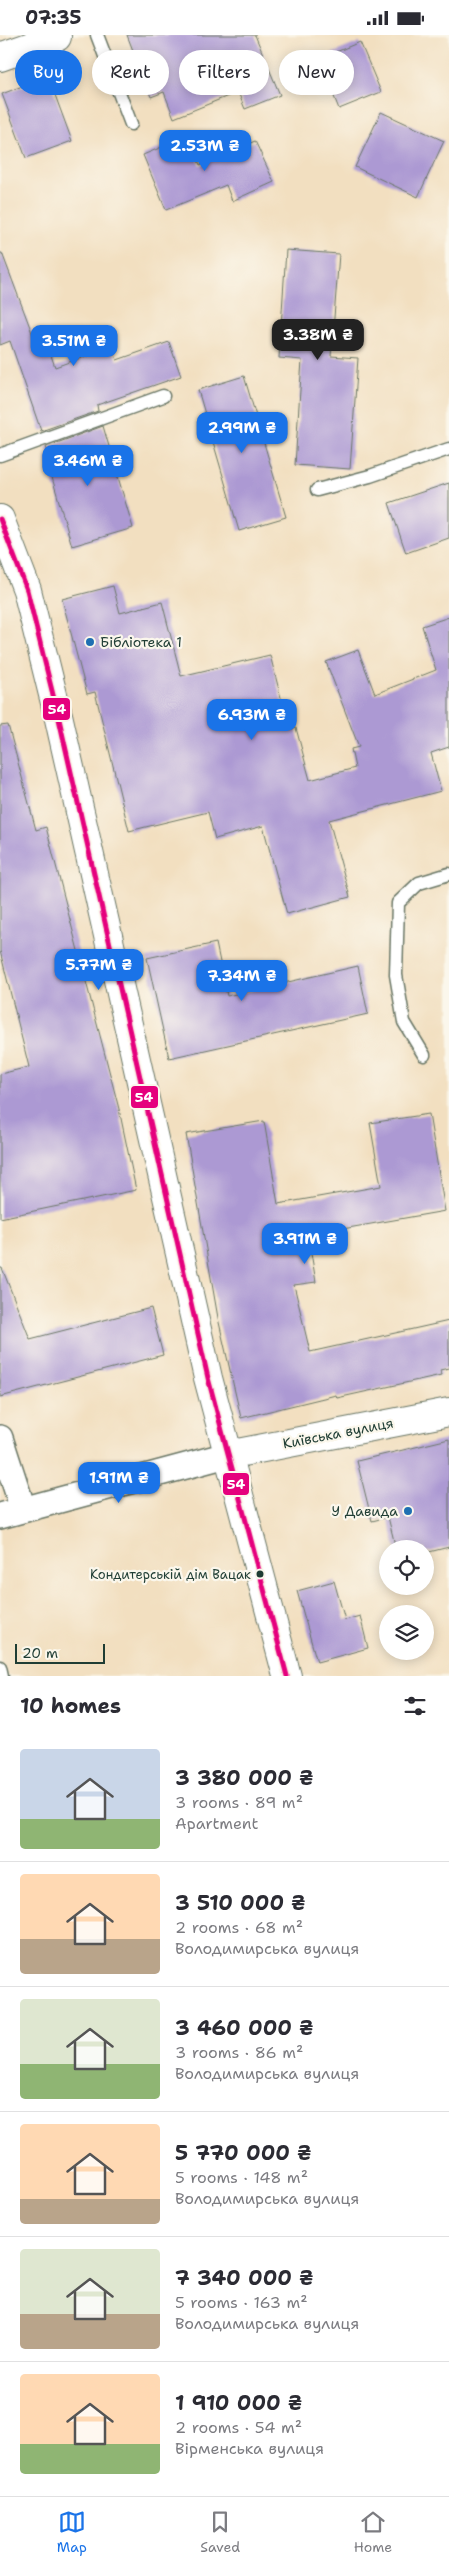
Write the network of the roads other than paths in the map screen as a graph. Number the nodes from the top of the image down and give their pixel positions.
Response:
1 (97, 35) edge
2 (59, 36) edge
3 (0, 57) edge
4 (131, 124) dead end
5 (164, 396) dead end
6 (449, 449) edge
7 (0, 455) edge
8 (317, 490) dead end
9 (0, 519) edge
10 (449, 874) edge
11 (424, 1055) dead end
12 (449, 1411) edge
13 (0, 1438) edge
14 (227, 1455) junction
15 (11, 1513) edge
16 (0, 1667) edge
17 (2, 1676) edge
18 (287, 1676) edge

1 - 4 lane
2 - 3 main road
5 - 7 lane
6 - 8 lane
9 - 14 main road
10 - 11 lane
12 - 14 main road, Київська вулиця
13 - 15 street
14 - 15 street
14 - 18 main road
16 - 17 lane

